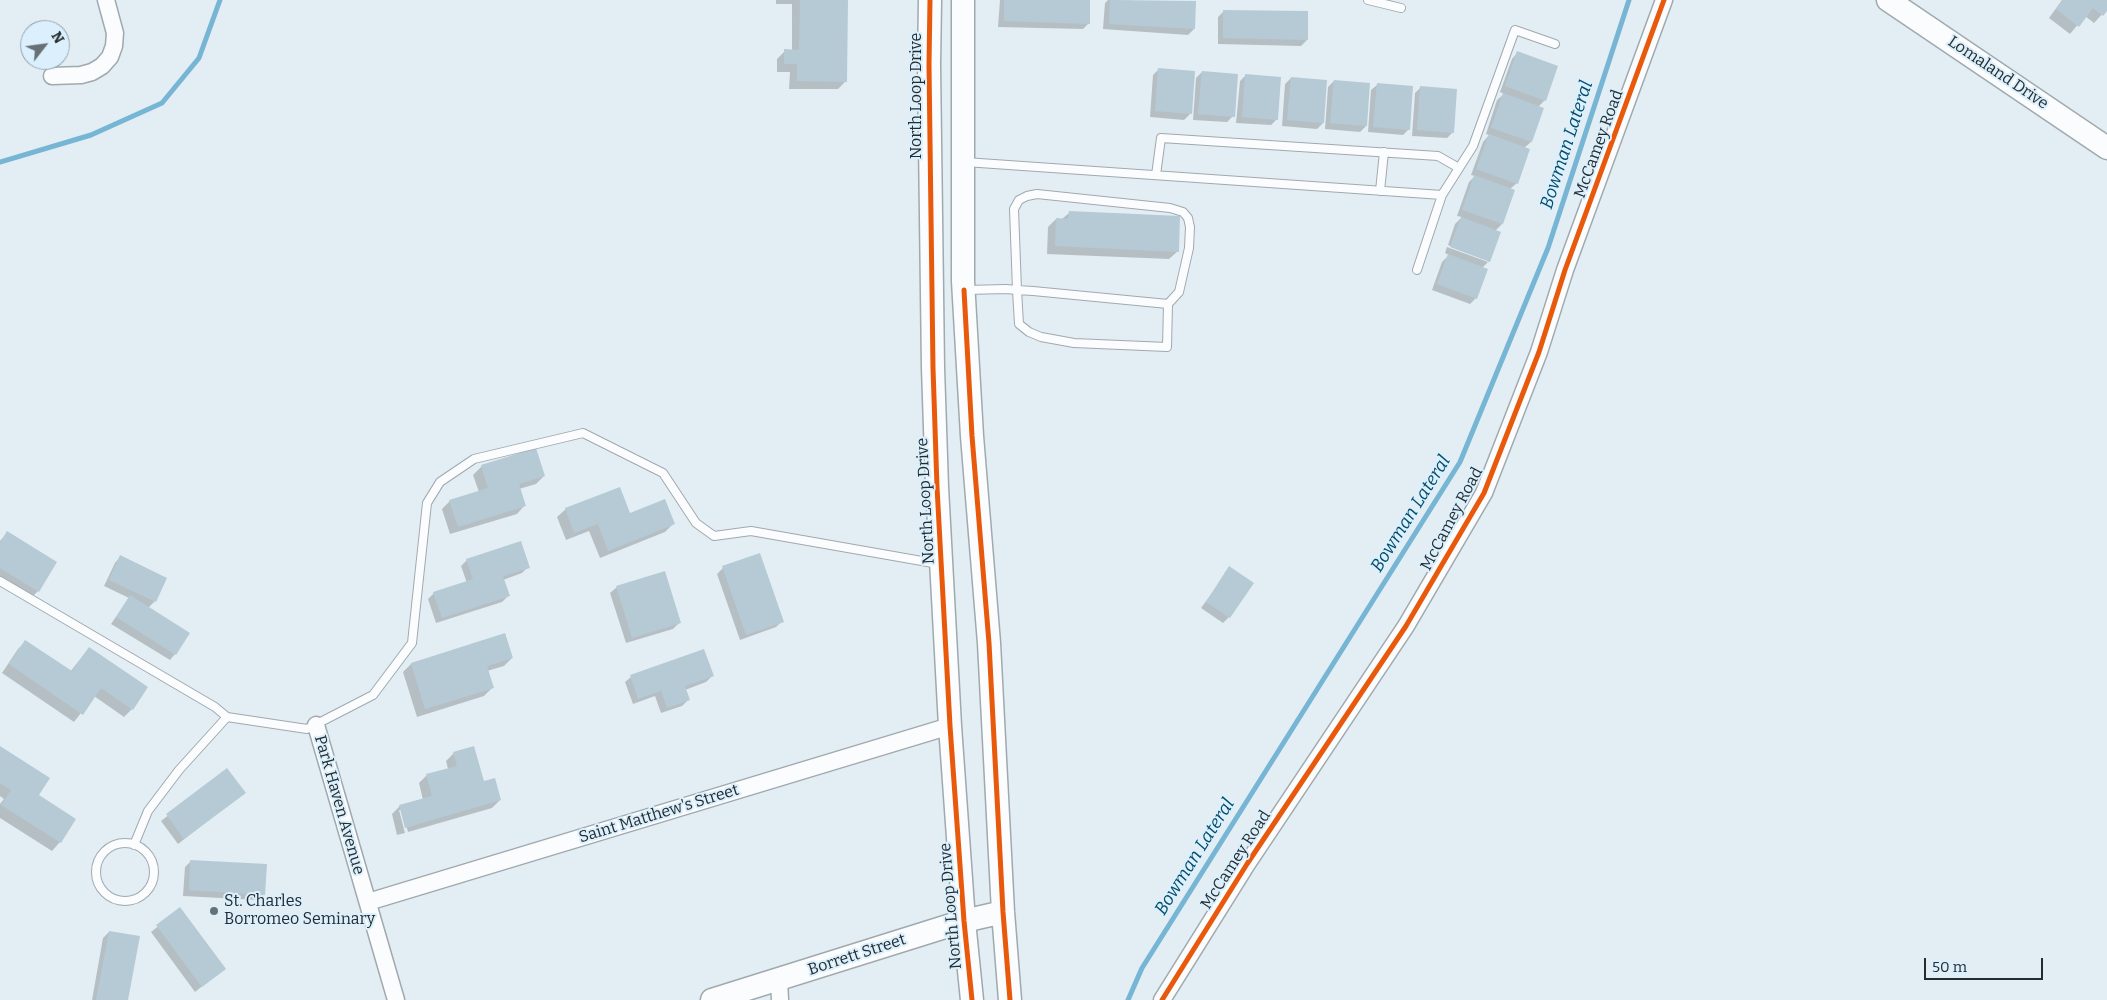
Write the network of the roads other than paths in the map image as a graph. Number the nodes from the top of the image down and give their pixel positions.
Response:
1 (106, 0) edge
2 (930, 0) edge
3 (963, 0) edge
4 (1368, 0) edge
5 (1664, 0) edge
6 (1888, 0) edge
7 (1401, 8) dead end
8 (1556, 44) dead end
9 (52, 76) dead end
10 (2107, 148) edge
11 (1384, 152) junction
12 (963, 162) junction
13 (1459, 168) junction
14 (1156, 175) junction
15 (1380, 191) junction
16 (1442, 195) junction
17 (1417, 270) dead end
18 (964, 290) junction
19 (1017, 290) junction
20 (1168, 304) junction
21 (935, 432) junction
22 (972, 436) junction
23 (941, 564) junction
24 (0, 581) edge
25 (226, 717) junction
26 (316, 724) junction
27 (950, 726) junction
28 (134, 845) junction
29 (368, 902) junction
30 (1003, 912) junction
31 (964, 921) junction
32 (779, 990) edge
33 (396, 1000) edge
34 (712, 1000) edge
35 (972, 1000) edge
36 (1010, 1000) edge
37 (1162, 1000) edge

1 - 9 street
2 - 21 main road, North Loop Drive
3 - 12 main road
4 - 7 lane
5 - 37 street, McCamey Road
6 - 10 main road, Lomaland Drive
8 - 13 lane
11 - 13 lane
11 - 14 lane
11 - 15 lane
12 - 14 lane
12 - 18 main road
13 - 16 lane
14 - 15 lane
15 - 16 lane
16 - 17 lane
18 - 19 lane
18 - 22 main road
19 - 20 lane
19 - 20 lane
19 - 20 lane
21 - 22 main road
21 - 23 main road, North Loop Drive
22 - 30 main road
23 - 26 lane
23 - 27 main road, North Loop Drive
24 - 25 lane
25 - 26 lane
25 - 28 lane
26 - 29 street, Park Haven Avenue
27 - 29 street, Saint Matthew's Street
27 - 31 main road, North Loop Drive
28 - 28 lane
29 - 33 street, Park Haven Avenue
30 - 31 main road, Borrett Street
30 - 36 main road
31 - 32 main road, Borrett Street
31 - 35 main road, North Loop Drive
32 - 34 main road, Borrett Street

